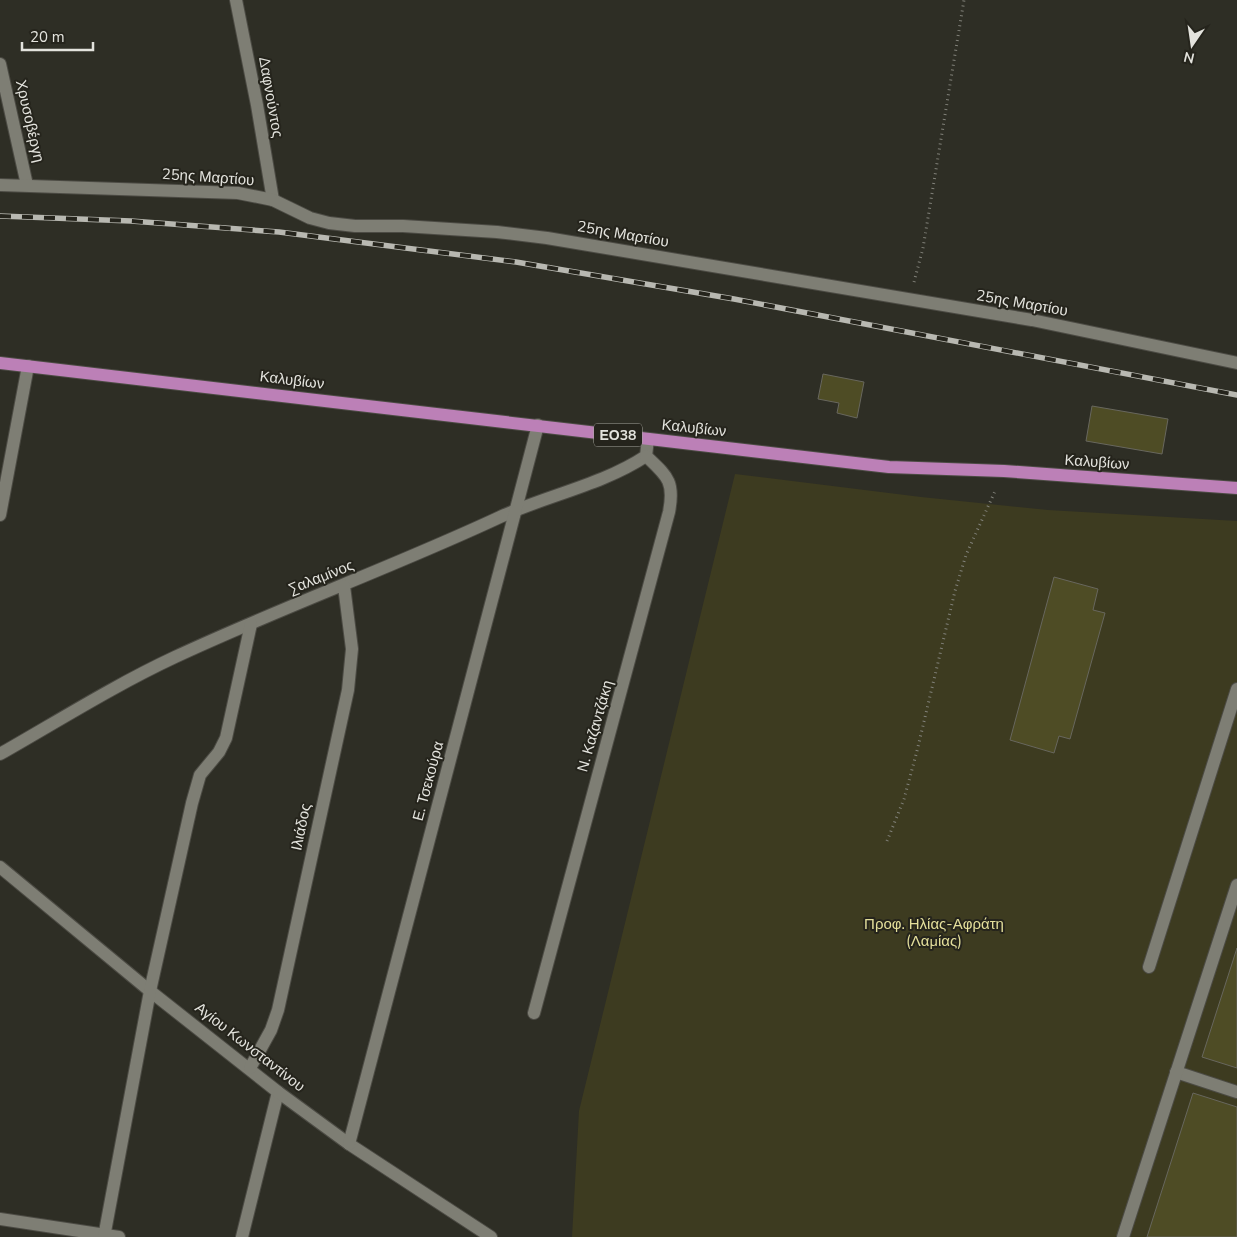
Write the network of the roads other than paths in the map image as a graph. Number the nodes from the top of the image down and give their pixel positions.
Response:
1 (236, 0) edge
2 (0, 64) edge
3 (0, 185) edge
4 (27, 185) junction
5 (273, 200) junction
6 (1237, 363) edge
7 (0, 364) edge
8 (28, 366) junction
9 (538, 425) junction
10 (648, 439) junction
11 (646, 456) junction
12 (1237, 488) edge
13 (516, 510) junction
14 (0, 515) edge
15 (344, 586) junction
16 (251, 624) junction
17 (1237, 689) edge
18 (0, 754) edge
19 (0, 867) edge
20 (1237, 885) edge
21 (1149, 967) dead end
22 (150, 991) junction
23 (534, 1012) dead end
24 (250, 1068) junction
25 (1176, 1072) junction
26 (278, 1092) junction
27 (1237, 1092) edge
28 (349, 1144) junction
29 (0, 1219) edge
30 (478, 1233) edge
31 (104, 1236) edge
32 (119, 1237) edge
33 (242, 1237) edge
34 (491, 1237) edge
35 (1123, 1237) edge

1 - 5 street, Δαφνούντος
2 - 4 street, Χρυσοβέργη
3 - 4 street, 25ης Μαρτίου
4 - 5 street, 25ης Μαρτίου
5 - 6 street, 25ης Μαρτίου
7 - 8 main road, Καλυβίων / ΕΟ38
8 - 9 main road, Καλυβίων / ΕΟ38
8 - 14 street
9 - 10 main road, Καλυβίων / ΕΟ38
9 - 13 street, Ε. Τσεκούρα
10 - 11 street
10 - 12 main road, Καλυβίων / ΕΟ38
11 - 13 street, Σαλαμίνος
11 - 23 street, Ν. Καζαντζάκη
13 - 15 street, Σαλαμίνος
13 - 28 street, Ε. Τσεκούρα
15 - 16 street, Σαλαμίνος
15 - 24 street, Ιλιάδος
16 - 18 street, Σαλαμίνος
16 - 22 street
17 - 21 street
19 - 22 street, Αγίου Κωνσταντίνου
20 - 25 street
22 - 24 street, Αγίου Κωνσταντίνου
22 - 31 street
24 - 26 street, Αγίου Κωνσταντίνου
25 - 27 street
25 - 35 street
26 - 28 street, Αγίου Κωνσταντίνου
26 - 33 street
28 - 30 street, Αγίου Κωνσταντίνου
29 - 31 street
30 - 34 street, Αγίου Κωνσταντίνου
31 - 32 street

